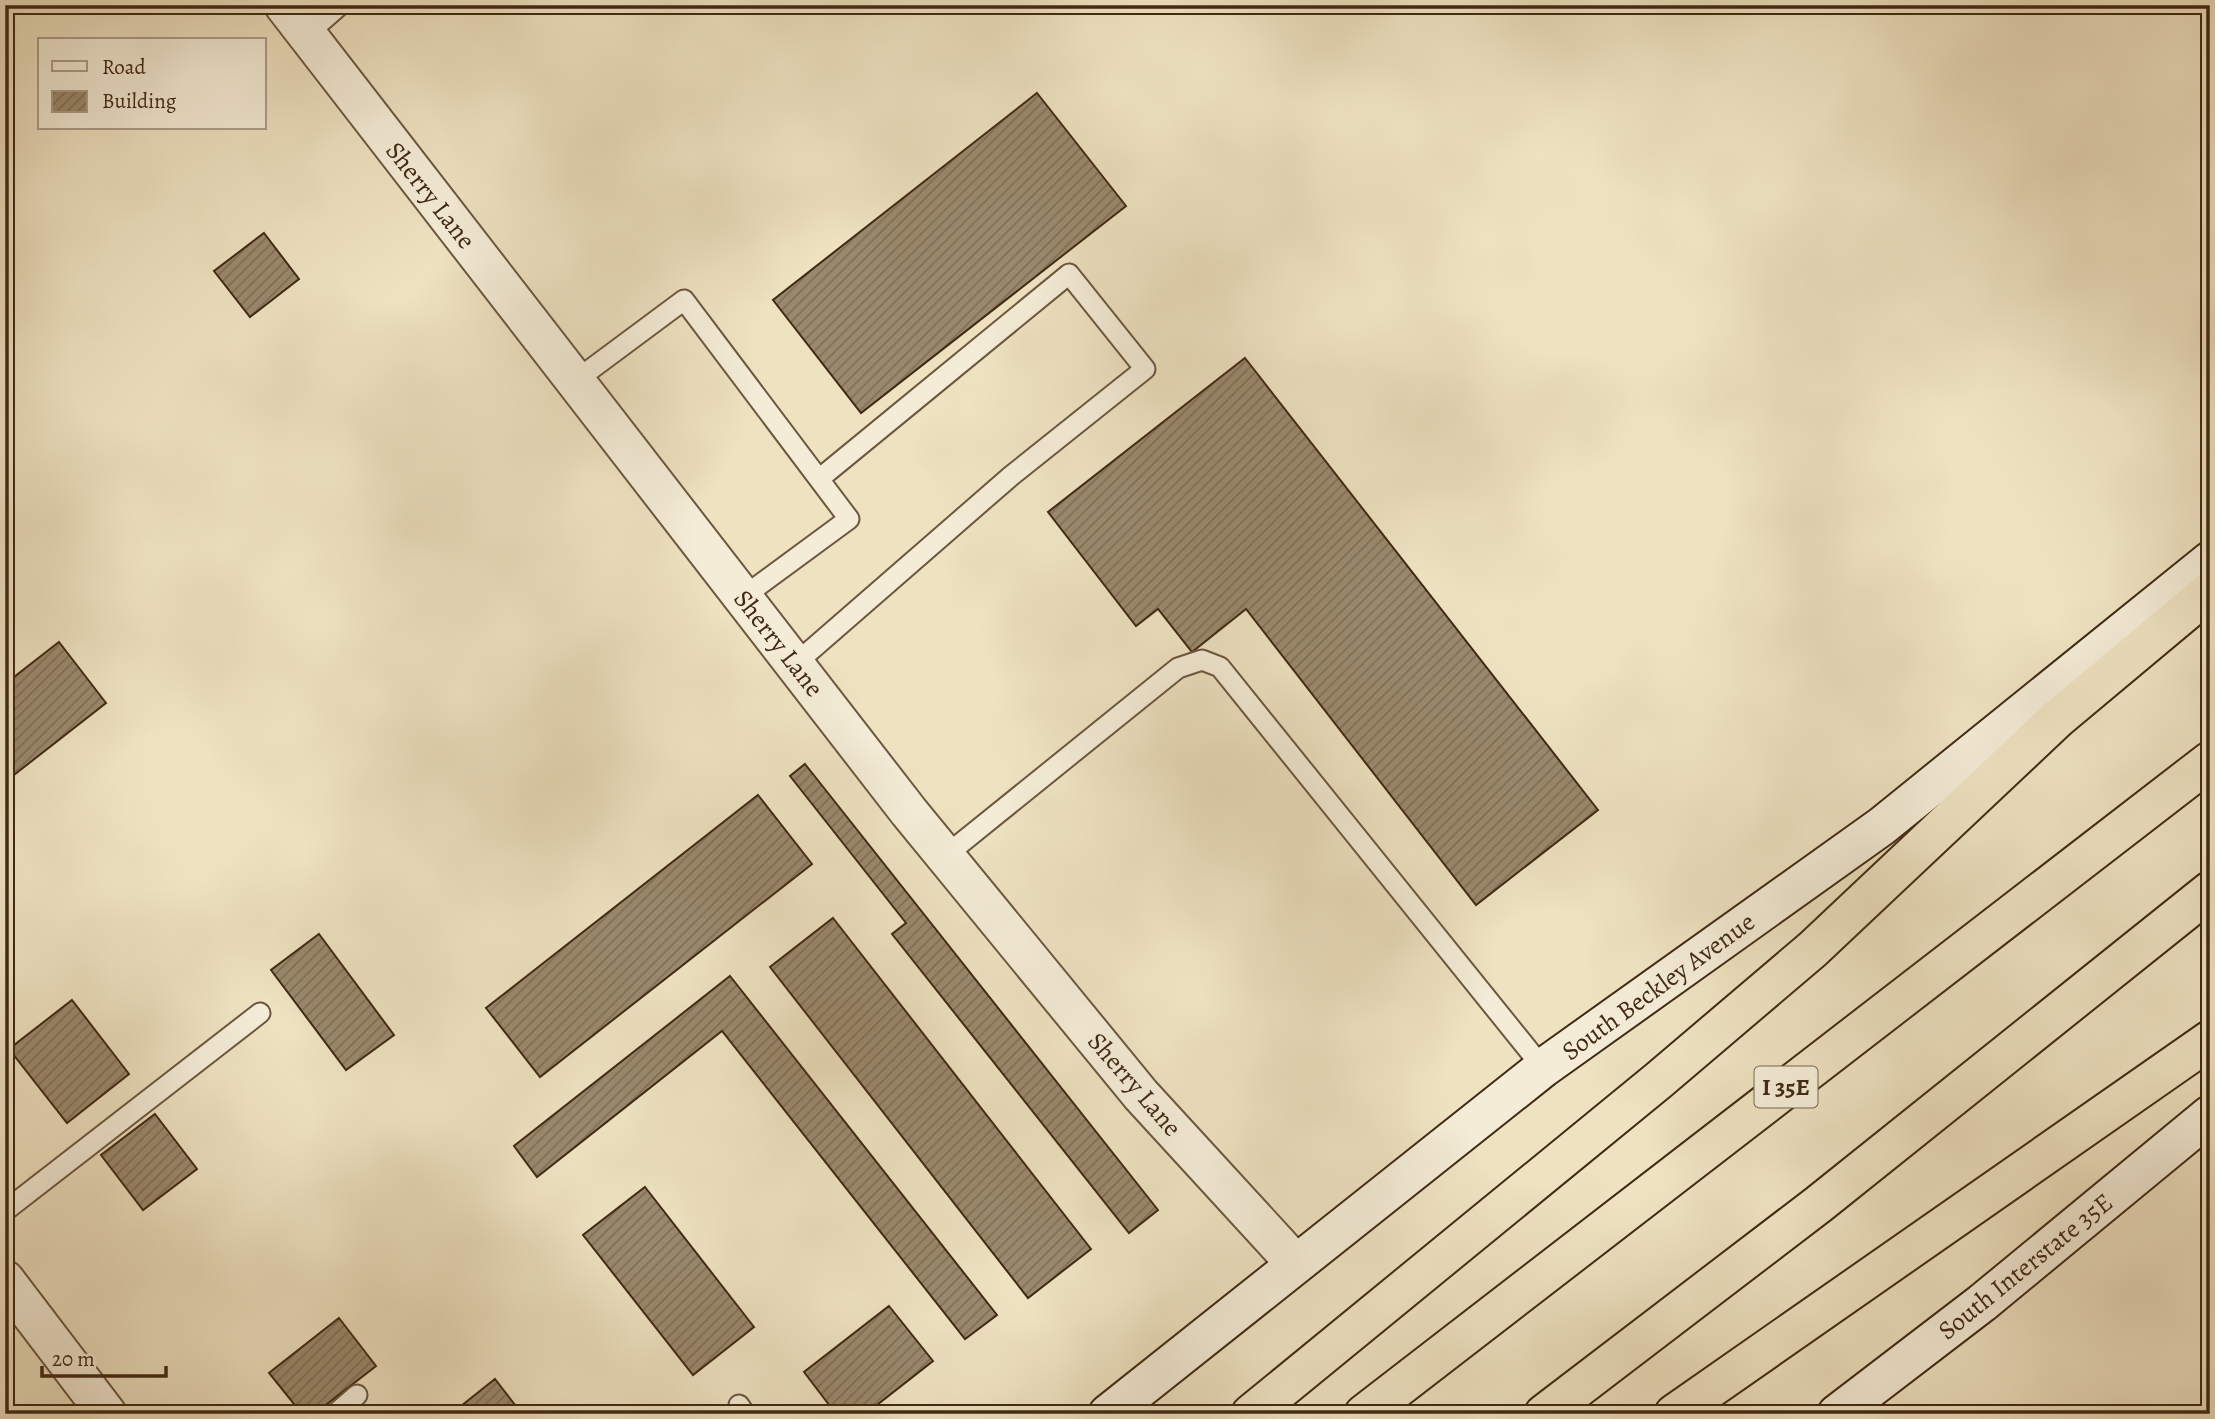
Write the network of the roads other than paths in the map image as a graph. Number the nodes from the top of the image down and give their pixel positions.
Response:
1 (340, 5) edge
2 (296, 20) edge
3 (575, 381) junction
4 (819, 479) junction
5 (2210, 561) edge
6 (2210, 591) edge
7 (743, 597) junction
8 (794, 664) junction
9 (2210, 761) edge
10 (945, 856) junction
11 (2210, 891) edge
12 (260, 1013) dead end
13 (2210, 1040) edge
14 (1543, 1068) junction
15 (2210, 1115) edge
16 (5, 1211) edge
17 (1294, 1263) junction
18 (5, 1280) edge
19 (357, 1395) dead end
20 (107, 1414) edge
21 (335, 1414) edge
22 (1108, 1414) edge
23 (1251, 1414) edge
24 (1364, 1414) edge
25 (1544, 1414) edge
26 (1674, 1414) edge
27 (1837, 1414) edge

1 - 2 lane
2 - 3 main road, Sherry Lane
3 - 4 lane
3 - 7 main road, Sherry Lane
4 - 7 lane
4 - 8 lane
5 - 14 main road, South Beckley Avenue
6 - 23 highway
7 - 8 main road, Sherry Lane
8 - 10 main road, Sherry Lane
9 - 24 highway, I 35E
10 - 14 lane
10 - 17 main road, Sherry Lane
11 - 25 highway
12 - 16 lane
13 - 26 highway
14 - 17 main road, South Beckley Avenue
15 - 27 main road, South Interstate 35E
17 - 22 main road, South Beckley Avenue
18 - 20 main road
19 - 21 lane

